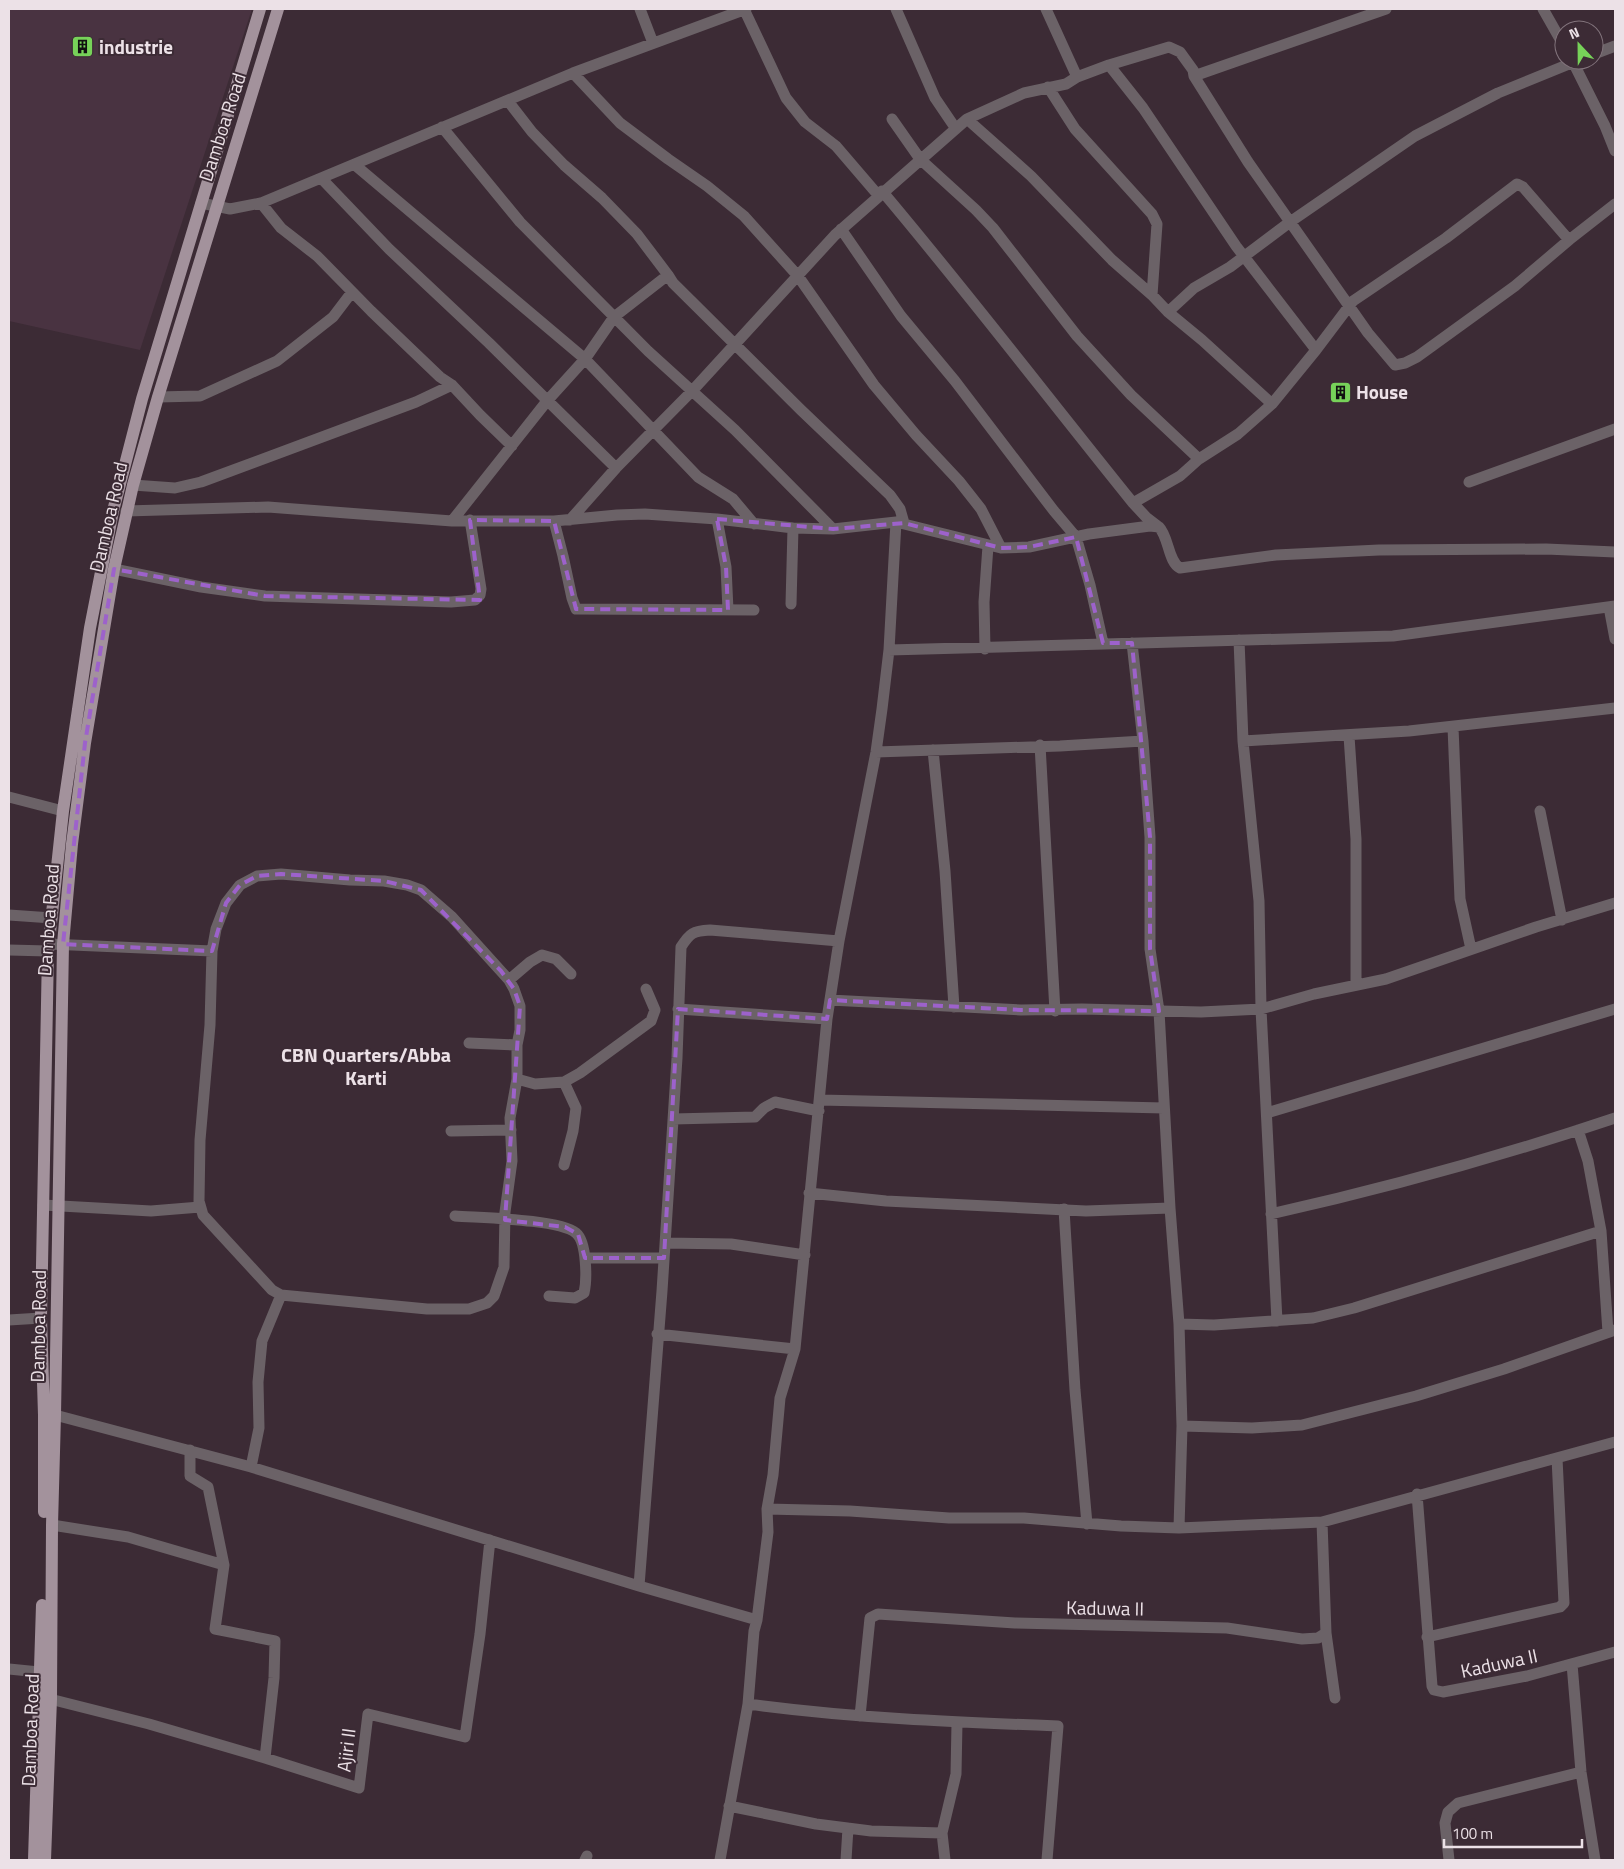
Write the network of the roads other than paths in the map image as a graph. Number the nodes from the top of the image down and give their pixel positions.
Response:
1 (260, 9) edge
2 (278, 9) edge
3 (640, 9) edge
4 (745, 9) edge
5 (896, 9) edge
6 (1046, 9) edge
7 (1386, 9) edge
8 (1543, 9) edge
9 (1554, 28) edge
10 (653, 43) junction
11 (1109, 65) junction
12 (1554, 70) edge
13 (1579, 70) edge
14 (573, 73) junction
15 (1194, 76) junction
16 (1077, 77) junction
17 (240, 79) junction
18 (256, 82) junction
19 (1048, 87) junction
20 (508, 101) junction
21 (892, 119) dead end
22 (967, 119) junction
23 (442, 127) junction
24 (956, 129) junction
25 (1615, 151) edge
26 (920, 159) junction
27 (355, 165) junction
28 (321, 178) junction
29 (880, 193) junction
30 (201, 203) junction
31 (261, 203) junction
32 (1615, 204) edge
33 (217, 206) junction
34 (1290, 222) junction
35 (841, 229) junction
36 (1569, 240) junction
37 (1244, 255) junction
38 (668, 275) junction
39 (798, 276) junction
40 (352, 292) junction
41 (1152, 295) junction
42 (1349, 306) junction
43 (1168, 312) junction
44 (614, 317) junction
45 (735, 344) junction
46 (1316, 350) junction
47 (585, 359) junction
48 (452, 385) junction
49 (693, 390) junction
50 (158, 397) junction
51 (547, 401) junction
52 (1272, 404) junction
53 (1615, 429) edge
54 (652, 431) junction
55 (512, 446) junction
56 (1199, 459) junction
57 (616, 468) junction
58 (1469, 482) dead end
59 (133, 485) junction
60 (1133, 503) junction
61 (126, 511) junction
62 (717, 519) junction
63 (470, 520) junction
64 (570, 520) junction
65 (452, 521) junction
66 (554, 522) junction
67 (900, 523) junction
68 (754, 524) junction
69 (1159, 526) junction
70 (793, 528) junction
71 (833, 529) junction
72 (1076, 537) junction
73 (988, 546) junction
74 (1001, 548) junction
75 (1615, 552) edge
76 (114, 569) junction
77 (791, 604) dead end
78 (1612, 606) edge
79 (728, 610) junction
80 (754, 610) dead end
81 (1615, 639) edge
82 (1239, 640) junction
83 (1103, 643) junction
84 (1132, 643) junction
85 (985, 648) junction
86 (889, 650) junction
87 (1615, 708) edge
88 (1454, 727) junction
89 (1349, 736) junction
90 (1142, 741) junction
91 (1243, 741) junction
92 (1040, 746) junction
93 (933, 750) junction
94 (876, 752) junction
95 (9, 797) edge
96 (63, 811) junction
97 (1540, 811) dead end
98 (1615, 903) edge
99 (9, 915) edge
100 (52, 918) junction
101 (1562, 920) junction
102 (839, 941) junction
103 (63, 944) junction
104 (49, 948) junction
105 (1471, 949) junction
106 (9, 950) edge
107 (212, 951) junction
108 (571, 974) dead end
109 (509, 980) junction
110 (1356, 985) junction
111 (646, 989) dead end
112 (830, 1000) junction
113 (954, 1007) junction
114 (678, 1009) junction
115 (1261, 1009) junction
116 (1615, 1009) edge
117 (1055, 1011) junction
118 (1159, 1011) junction
119 (827, 1019) junction
120 (468, 1043) dead end
121 (517, 1045) junction
122 (517, 1078) junction
123 (564, 1082) junction
124 (820, 1106) junction
125 (1164, 1108) junction
126 (1267, 1113) junction
127 (673, 1118) junction
128 (1615, 1118) edge
129 (511, 1130) junction
130 (1578, 1130) junction
131 (451, 1132) dead end
132 (564, 1165) dead end
133 (809, 1193) junction
134 (43, 1206) junction
135 (58, 1206) junction
136 (200, 1207) junction
137 (1170, 1208) junction
138 (1064, 1209) junction
139 (1271, 1214) junction
140 (455, 1216) dead end
141 (505, 1220) junction
142 (1601, 1231) junction
143 (665, 1243) junction
144 (805, 1255) junction
145 (584, 1258) junction
146 (664, 1258) junction
147 (281, 1295) junction
148 (549, 1296) dead end
149 (41, 1318) junction
150 (9, 1320) edge
151 (1277, 1321) junction
152 (1179, 1324) junction
153 (1612, 1331) edge
154 (658, 1334) junction
155 (795, 1348) junction
156 (50, 1415) junction
157 (1182, 1426) junction
158 (1615, 1442) edge
159 (190, 1450) junction
160 (1557, 1458) junction
161 (251, 1467) junction
162 (1417, 1494) junction
163 (767, 1508) junction
164 (1322, 1522) junction
165 (1087, 1524) junction
166 (52, 1526) junction
167 (1179, 1528) junction
168 (490, 1540) junction
169 (224, 1565) junction
170 (639, 1586) junction
171 (757, 1620) junction
172 (1326, 1633) junction
173 (1427, 1637) junction
174 (1615, 1652) edge
175 (1572, 1664) junction
176 (9, 1669) edge
177 (46, 1673) junction
178 (46, 1698) junction
179 (1335, 1698) dead end
180 (748, 1704) junction
181 (860, 1716) junction
182 (957, 1723) junction
183 (265, 1758) junction
184 (1581, 1772) junction
185 (730, 1806) junction
186 (848, 1828) junction
187 (942, 1833) junction
188 (34, 1860) edge
189 (45, 1860) edge
190 (720, 1860) edge
191 (846, 1860) edge
192 (944, 1860) edge
193 (1047, 1860) edge
194 (1449, 1860) edge
195 (1595, 1860) edge

1 - 17 main road, Damboa Road
2 - 18 main road, Damboa Road
3 - 10 street
4 - 10 street
4 - 29 street
5 - 24 street
6 - 16 street
7 - 15 street
8 - 9 street
10 - 14 street
11 - 15 street
11 - 16 street
11 - 37 street
12 - 34 street
13 - 25 street
14 - 20 street
14 - 39 street
15 - 34 street
16 - 19 street
17 - 18 main road
17 - 30 main road, Damboa Road
18 - 33 main road, Damboa Road
19 - 22 street
19 - 41 street
20 - 23 street
20 - 38 street
21 - 26 street
22 - 24 street
22 - 41 street
23 - 27 street
23 - 44 street
24 - 26 street
26 - 29 street
26 - 56 street
27 - 28 street
27 - 47 street
28 - 31 street
28 - 51 street
29 - 35 street
29 - 60 street
30 - 33 street
30 - 96 main road, Damboa Road
31 - 33 street
31 - 40 street
32 - 36 street
33 - 50 main road, Damboa Road
34 - 37 street
34 - 42 street
35 - 39 street
35 - 72 street
36 - 42 street
36 - 42 street
37 - 43 street
37 - 46 street
38 - 44 street
38 - 45 street
39 - 45 street
39 - 74 street
40 - 48 street
40 - 50 street
41 - 43 street
42 - 46 street
43 - 52 street
44 - 47 street
44 - 49 street
45 - 49 street
45 - 67 street
46 - 52 street
47 - 51 street
47 - 54 street
48 - 55 street
48 - 59 street
49 - 54 street
49 - 71 street
50 - 59 main road, Damboa Road
51 - 55 street
51 - 57 street
52 - 56 street
53 - 58 street
54 - 57 street
54 - 68 street
55 - 65 street
56 - 60 street
57 - 64 street
59 - 61 main road, Damboa Road
60 - 69 street
61 - 65 street
61 - 76 main road, Damboa Road
62 - 64 street
62 - 68 street
62 - 79 street
63 - 65 street
63 - 66 street
63 - 76 street
64 - 66 street
66 - 79 street
67 - 71 street
67 - 73 street
67 - 86 street
68 - 70 street
69 - 72 street
69 - 75 street
70 - 71 street
70 - 77 street
72 - 74 street
72 - 83 street
73 - 74 street
73 - 85 street
76 - 103 main road, Damboa Road
78 - 81 street
78 - 82 street
79 - 80 street
82 - 84 street
82 - 91 street
83 - 84 street
83 - 85 street
84 - 90 street
85 - 86 street
86 - 94 street
87 - 88 street
88 - 89 street
88 - 105 street
89 - 91 street
89 - 110 street
90 - 92 street
90 - 118 street
91 - 115 street
92 - 93 street
92 - 117 street
93 - 94 street
93 - 113 street
94 - 102 street
95 - 96 street
96 - 100 main road, Damboa Road
97 - 101 street
98 - 101 street
99 - 100 street
100 - 104 main road, Damboa Road
101 - 105 street
102 - 112 street
102 - 114 street
103 - 104 street
103 - 107 street
103 - 135 main road, Damboa Road
104 - 106 street
104 - 134 main road, Damboa Road
105 - 110 street
107 - 109 street
107 - 136 street
108 - 109 street
109 - 121 street
110 - 115 street
111 - 123 street
112 - 113 street
112 - 119 street
113 - 117 street
114 - 119 street
114 - 127 street
115 - 118 street
115 - 126 street
116 - 126 street
117 - 118 street
118 - 125 street
119 - 124 street
120 - 121 street
121 - 122 street
122 - 123 street
122 - 129 street
123 - 132 street
124 - 125 street
124 - 127 street
124 - 133 street
125 - 137 street
126 - 139 street
127 - 143 street
128 - 130 street
129 - 131 street
129 - 141 street
130 - 139 street
130 - 142 street
133 - 138 street
133 - 144 street
134 - 135 street
134 - 149 main road, Damboa Road
135 - 136 street
135 - 156 main road, Damboa Road
136 - 147 street
137 - 138 street
137 - 152 street
138 - 165 street
139 - 151 street
140 - 141 street
141 - 145 street
141 - 147 street
142 - 151 street
142 - 153 street
143 - 144 street
143 - 146 street
144 - 155 street
145 - 146 street
145 - 148 street
146 - 154 street
147 - 161 street
149 - 150 street
149 - 156 main road, Damboa Road
151 - 152 street
152 - 157 street
153 - 157 street
154 - 155 street
154 - 170 street
155 - 163 street
156 - 159 street
156 - 166 main road, Damboa Road
156 - 177 main road, Damboa Road
157 - 167 street
158 - 160 street
159 - 161 street
159 - 169 street
160 - 162 street
160 - 173 street
161 - 168 street
162 - 164 street
162 - 173 street, Kaduwa II
163 - 165 street
163 - 171 street
164 - 167 street
164 - 172 street
165 - 167 street
166 - 169 street
166 - 177 main road, Damboa Road
168 - 170 street
168 - 183 street, Ajiri II
169 - 183 street
170 - 171 street
171 - 180 street
172 - 179 street
172 - 181 street, Kaduwa II
173 - 175 street, Kaduwa II
174 - 175 street, Kaduwa II
175 - 184 street
176 - 177 street
177 - 178 main road, Damboa Road
178 - 183 street, Ajiri II
178 - 188 main road, Damboa Road
178 - 189 main road, Damboa Road
180 - 181 street
180 - 185 street
181 - 182 street
182 - 187 street
182 - 193 street
184 - 194 street
184 - 195 street
185 - 186 street
185 - 190 street
186 - 187 street
186 - 191 street
187 - 192 street

